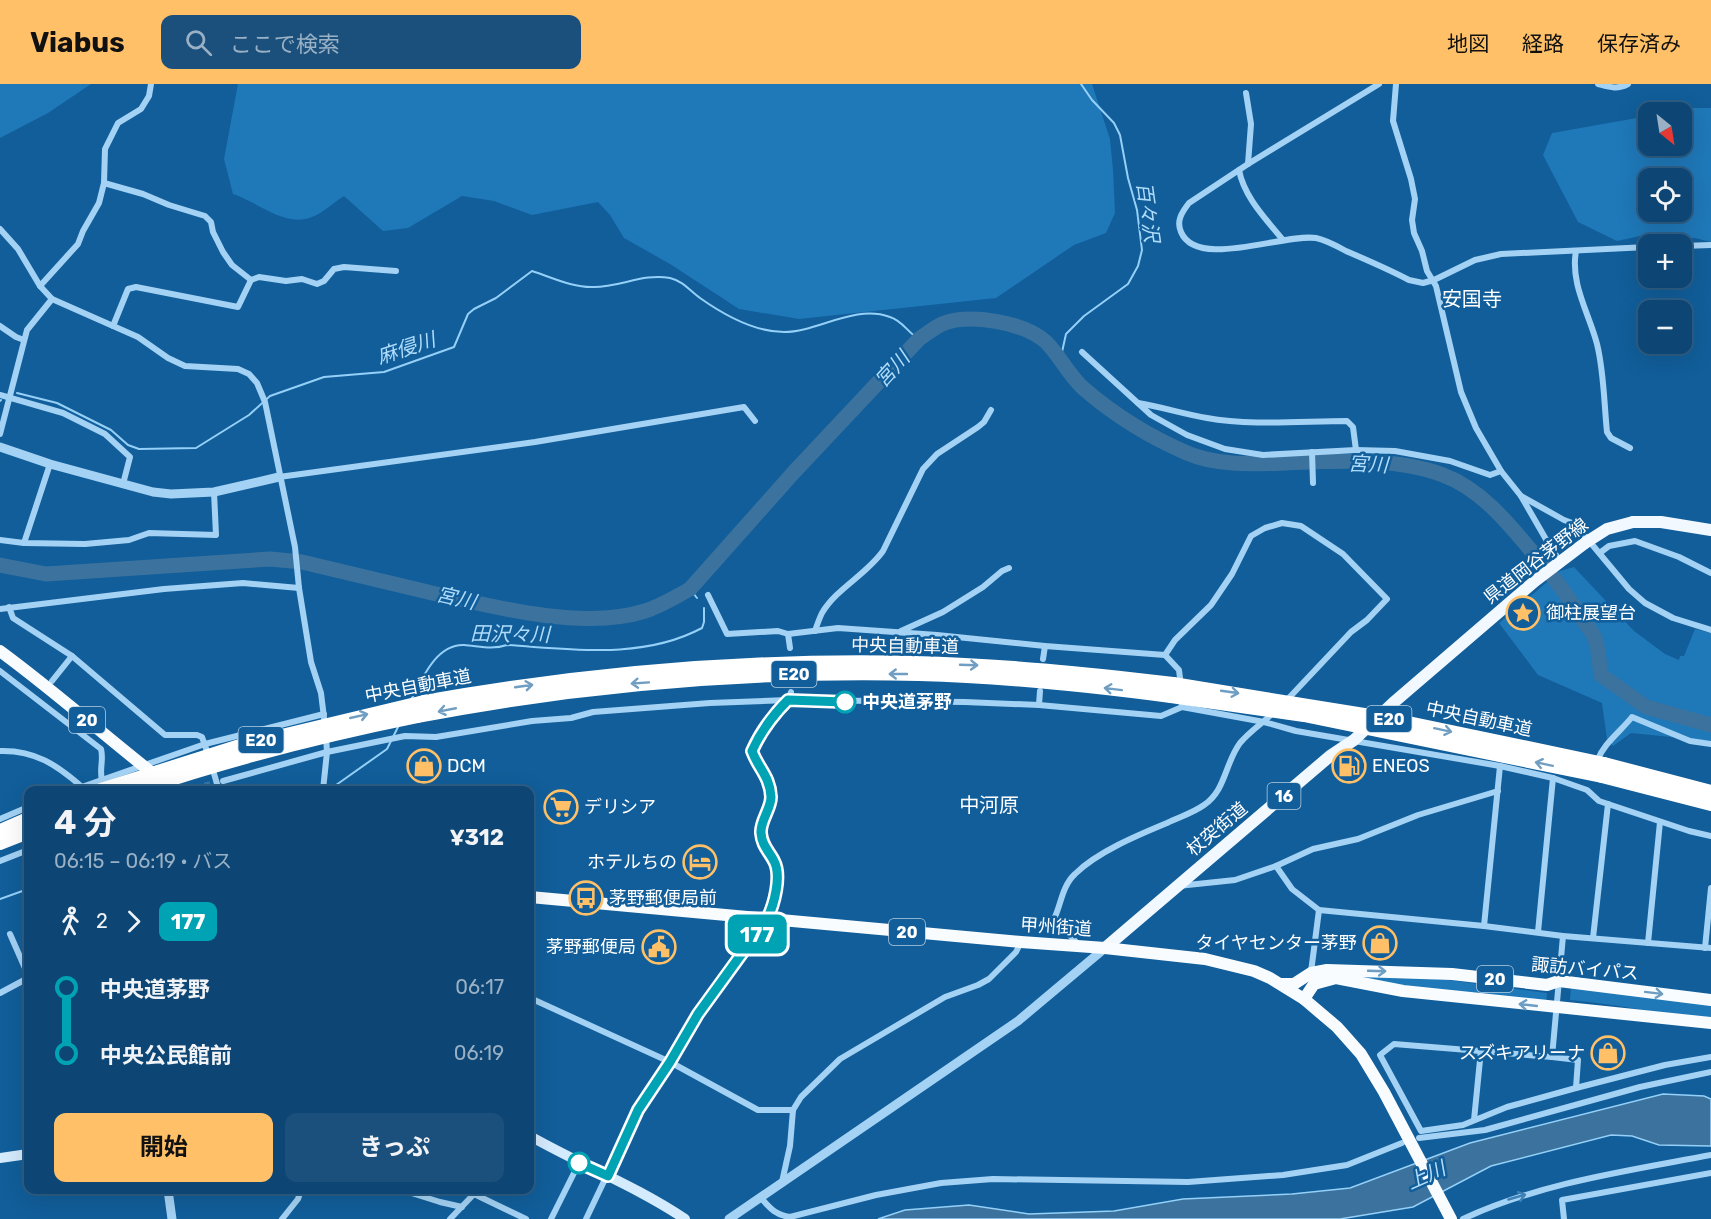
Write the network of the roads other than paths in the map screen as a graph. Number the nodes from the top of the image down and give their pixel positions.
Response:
1 (151, 84) edge
2 (1378, 84) edge
3 (1396, 84) edge
4 (1598, 84) edge
5 (1628, 84) edge
6 (1246, 93) dead end
7 (1248, 164) junction
8 (1239, 170) junction
9 (104, 183) junction
10 (0, 229) edge
11 (1283, 240) junction
12 (1711, 245) edge
13 (1692, 246) edge
14 (1638, 248) edge
15 (1575, 251) junction
16 (396, 271) dead end
17 (251, 280) junction
18 (1434, 280) junction
19 (40, 286) junction
20 (52, 299) junction
21 (0, 326) edge
22 (113, 326) junction
23 (24, 340) junction
24 (1082, 352) dead end
25 (0, 395) edge
26 (9, 397) junction
27 (1138, 404) junction
28 (991, 410) dead end
29 (755, 421) dead end
30 (0, 434) edge
31 (0, 447) edge
32 (1630, 448) dead end
33 (1356, 450) junction
34 (1312, 454) junction
35 (50, 464) junction
36 (1501, 471) junction
37 (279, 477) junction
38 (1313, 482) dead end
39 (123, 484) junction
40 (214, 492) junction
41 (1521, 495) junction
42 (1711, 530) edge
43 (0, 540) edge
44 (24, 543) junction
45 (1601, 552) junction
46 (1558, 562) junction
47 (1009, 568) dead end
48 (1711, 573) edge
49 (299, 586) junction
50 (708, 595) dead end
51 (9, 607) junction
52 (0, 609) edge
53 (1711, 630) edge
54 (815, 631) junction
55 (899, 632) junction
56 (788, 634) junction
57 (1462, 645) joint
58 (1045, 646) junction
59 (790, 648) dead end
60 (0, 651) edge
61 (1165, 654) junction
62 (72, 656) junction
63 (1043, 659) dead end
64 (0, 670) edge
65 (52, 681) dead end
66 (1172, 690) junction
67 (1040, 691) dead end
68 (790, 692) dead end
69 (788, 700) junction
70 (1039, 705) junction
71 (1182, 707) junction
72 (324, 714) junction
73 (1264, 722) junction
74 (1354, 740) junction
75 (205, 744) junction
76 (1711, 744) edge
77 (0, 751) edge
78 (327, 752) junction
79 (141, 766) junction
80 (1500, 766) junction
81 (1603, 770) junction
82 (1554, 778) junction
83 (223, 781) tunnel mouth
84 (102, 785) edge
85 (81, 786) edge
86 (152, 786) edge
87 (168, 786) edge
88 (218, 786) edge
89 (323, 786) edge
90 (1587, 790) junction
91 (1498, 791) junction
92 (1711, 792) edge
93 (1608, 804) junction
94 (1711, 804) edge
95 (24, 813) edge
96 (24, 813) edge
97 (0, 819) edge
98 (1660, 822) junction
99 (0, 831) edge
100 (24, 834) edge
101 (1711, 836) edge
102 (0, 843) edge
103 (24, 852) edge
104 (0, 861) edge
105 (1276, 866) junction
106 (1178, 886) junction
107 (1711, 888) edge
108 (534, 897) edge
109 (1318, 910) junction
110 (767, 919) junction
111 (1484, 926) junction
112 (1538, 932) junction
113 (10, 934) dead end
114 (1563, 936) junction
115 (1593, 938) junction
116 (1021, 942) junction
117 (1648, 943) junction
118 (1081, 947) junction
119 (1105, 948) junction
120 (1708, 948) edge
121 (24, 967) edge
122 (1311, 973) junction
123 (24, 979) edge
124 (1559, 981) junction
125 (1280, 984) junction
126 (0, 993) edge
127 (1304, 999) junction
128 (534, 1000) edge
129 (1711, 1000) edge
130 (1556, 1008) junction
131 (1711, 1023) edge
132 (1481, 1050) junction
133 (1552, 1057) junction
134 (1711, 1057) edge
135 (670, 1062) junction
136 (1711, 1072) edge
137 (1576, 1088) junction
138 (793, 1110) junction
139 (1474, 1120) junction
140 (534, 1138) edge
141 (1411, 1142) junction
142 (24, 1155) edge
143 (1711, 1155) edge
144 (0, 1158) edge
145 (579, 1163) junction
146 (1711, 1173) edge
147 (608, 1176) junction
148 (782, 1182) junction
149 (169, 1194) edge
150 (300, 1194) edge
151 (415, 1194) edge
152 (472, 1194) edge
153 (478, 1194) edge
154 (760, 1197) junction
155 (462, 1207) junction
156 (172, 1219) edge
157 (282, 1219) edge
158 (450, 1219) edge
159 (526, 1219) edge
160 (551, 1219) edge
161 (586, 1219) edge
162 (685, 1219) edge
163 (729, 1219) edge
164 (1450, 1219) edge
165 (1462, 1219) edge
166 (1564, 1219) edge

1 - 9 street
2 - 7 street
3 - 18 street
4 - 5 street
6 - 7 street
7 - 8 street
8 - 11 street
8 - 11 street
9 - 17 street
9 - 19 street
10 - 19 street
11 - 18 street
12 - 13 street
14 - 15 street
15 - 18 street
15 - 32 street
16 - 17 street
17 - 22 street
18 - 36 street
19 - 20 street
20 - 22 street
20 - 23 street
21 - 23 street
22 - 37 street
23 - 26 street
24 - 27 street
25 - 26 street
26 - 30 street
26 - 39 street
27 - 33 street
27 - 34 street
28 - 54 street
29 - 37 street
31 - 35 street
33 - 34 street
33 - 36 street
34 - 38 street
35 - 39 street
35 - 44 street
36 - 41 street
37 - 40 street
37 - 49 street
39 - 40 street
40 - 44 street
41 - 45 street
41 - 46 street
42 - 46 main road, 県道岡谷茅野線 / 16, bridge
43 - 44 street
45 - 48 street
45 - 53 street
46 - 57 main road, 県道岡谷茅野線 / 16
47 - 55 street
49 - 51 street
49 - 72 street
50 - 56 street
51 - 52 street
51 - 62 street
54 - 55 street
54 - 56 street
55 - 58 street
56 - 59 street
57 - 74 main road, 杖突街道 / 16
58 - 61 street
58 - 63 street
60 - 79 highway, 20
61 - 71 street
61 - 73 street
62 - 65 street
62 - 75 street
64 - 84 street
66 - 81 highway, 中央自動車道 / E20, bridge
84 -> 66 highway, 中央自動車道 / E20, bridge
66 -> 86 highway, 中央自動車道 / E20, bridge
67 - 70 street
68 - 69 street
69 - 70 street
69 - 78 street
69 - 110 street
70 - 71 street
71 - 73 street
72 - 75 street
72 - 78 street
73 - 74 street
73 - 118 street
74 - 80 street
74 - 106 main road, 杖突街道 / 16
75 - 79 street
75 - 88 street
76 - 90 street
77 - 85 street
78 - 83 street
78 - 89 street
79 - 84 street
79 - 87 highway, 20
80 - 82 street
80 - 91 street
81 - 92 highway, 中央自動車道 / E20
81 - 94 highway, 中央自動車道 / E20
82 - 90 street
82 - 112 street
90 - 93 street
91 - 105 street
91 - 111 street
93 - 98 street
93 - 115 street
95 - 97 street
96 - 99 highway, bridge
98 - 101 street
98 - 117 street
100 - 102 highway
103 - 104 street
105 - 106 street
105 - 109 street
106 - 119 main road, 杖突街道 / 16
107 - 120 street
108 - 110 highway, 甲州街道 / 20
109 - 111 street
109 - 122 street
110 - 116 highway, 甲州街道 / 20
110 - 135 street
111 - 112 street
112 - 114 street
113 - 121 street
114 - 115 street
114 - 124 street
115 - 117 street
116 - 118 highway, 甲州街道 / 20
116 - 138 street
117 - 120 street
118 - 119 highway, 甲州街道 / 20
119 - 125 highway, 甲州街道 / 20
119 - 148 street
122 -> 124 highway, 諏訪バイパス / 20
122 - 125 highway, 諏訪バイパス / 20
123 - 126 street
124 -> 129 highway, 諏訪バイパス / 20
124 - 130 street
125 - 127 highway, 甲州街道 / 20
130 -> 127 highway, 20
127 - 141 highway, 甲州街道 / 20
128 - 135 street
130 - 131 highway, 20
130 - 133 street
132 - 133 street
132 - 139 street
132 - 139 street
133 - 137 street
134 - 137 street
135 - 138 street
135 - 147 street
136 - 141 street
137 - 139 street
138 - 148 street
140 - 145 main road
141 - 154 street
141 - 164 highway, 甲州街道 / 20
142 - 144 main road
165 -> 143 street
145 - 147 main road
145 - 160 street
146 - 166 street
147 - 161 street
147 - 162 main road
148 - 154 street
149 - 156 street
150 - 157 street
151 - 155 street
152 - 155 street
153 - 159 street
154 - 163 street
155 - 158 street

